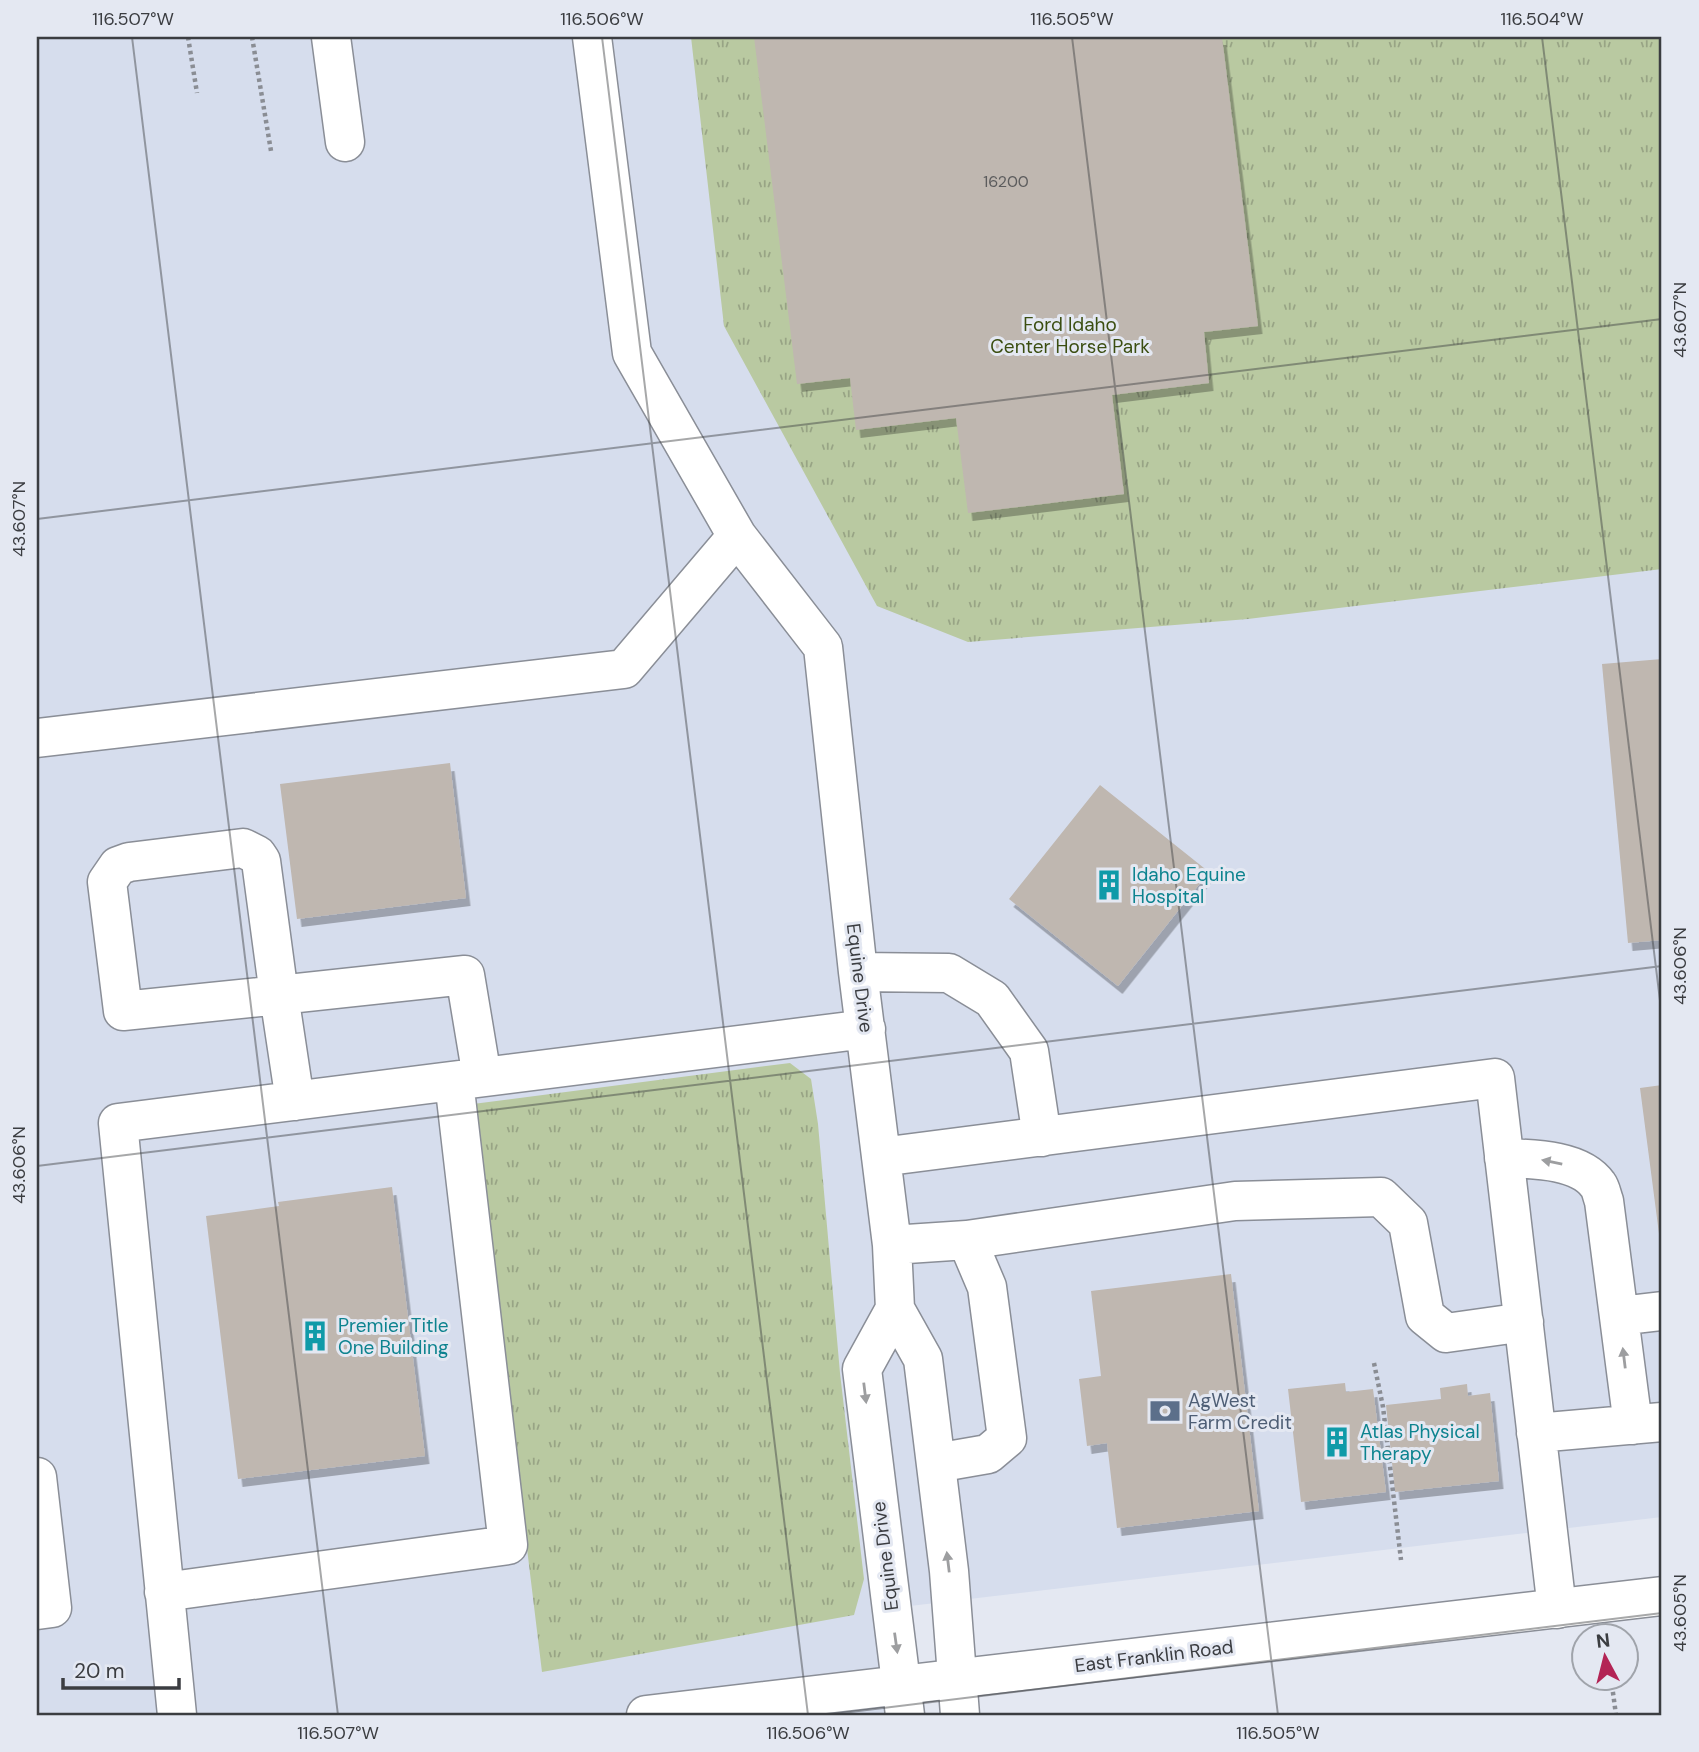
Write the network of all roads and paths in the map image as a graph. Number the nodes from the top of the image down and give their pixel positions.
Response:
1 (188, 37) edge
2 (252, 37) edge
3 (331, 37) edge
4 (592, 37) edge
5 (197, 93) dead end
6 (345, 142) dead end
7 (271, 151) dead end
8 (737, 536) junction
9 (37, 738) edge
10 (858, 972) junction
11 (279, 995) junction
12 (866, 1029) junction
13 (468, 1079) junction
14 (295, 1101) junction
15 (1042, 1136) junction
16 (881, 1157) junction
17 (1504, 1158) junction
18 (967, 1240) junction
19 (892, 1245) junction
20 (895, 1309) junction
21 (1662, 1311) edge
22 (1619, 1317) junction
23 (1524, 1322) junction
24 (1374, 1363) dead end
25 (1648, 1424) edge
26 (1536, 1433) junction
27 (936, 1463) junction
28 (37, 1477) edge
29 (1401, 1560) dead end
30 (164, 1591) junction
31 (1662, 1596) edge
32 (1557, 1609) junction
33 (37, 1610) edge
34 (1613, 1692) edge
35 (958, 1697) edge
36 (904, 1700) edge
37 (177, 1715) edge
38 (646, 1715) edge
39 (1616, 1715) edge

1 - 5 path
2 - 7 path
3 - 6 street
4 - 8 street
8 - 9 street
8 - 10 street, Equine Drive
10 - 12 street, Equine Drive
10 - 15 street
11 - 11 street
11 - 13 street
11 - 14 street
12 - 13 street
12 - 16 street, Equine Drive
13 - 14 street
13 - 30 street
14 - 30 street
15 - 16 street
15 - 17 street
16 - 19 street, Equine Drive
22 -> 17 street
17 - 23 street
18 - 19 street
18 - 23 street
18 - 27 street
19 - 20 street, Equine Drive
20 - 27 street, Equine Drive
20 -> 36 street, Equine Drive
21 - 22 street
25 -> 22 street
23 - 26 street
24 - 29 path
25 - 26 street
26 - 32 street
35 -> 27 street, Equine Drive
28 - 33 street
30 - 37 street
31 - 32 street, East Franklin Road
32 - 35 street, East Franklin Road
34 - 39 path
35 - 36 street, East Franklin Road
36 - 38 street, East Franklin Road

